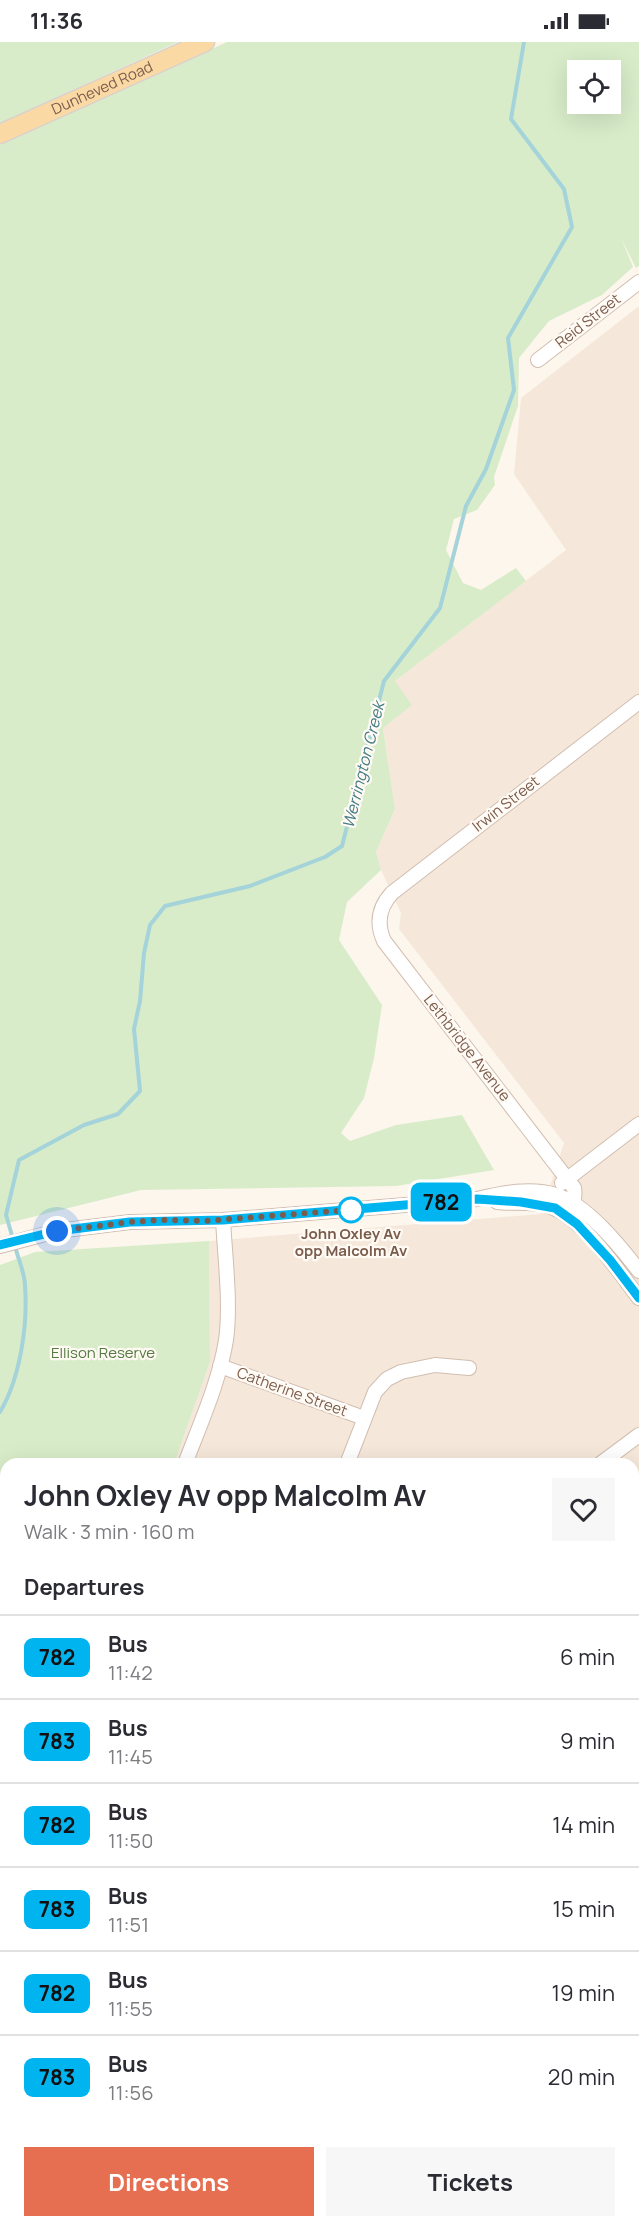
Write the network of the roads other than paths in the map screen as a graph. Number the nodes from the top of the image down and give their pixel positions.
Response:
1 (205, 42) edge
2 (0, 134) edge
3 (639, 282) edge
4 (538, 360) dead end
5 (639, 702) edge
6 (380, 912) joint
7 (639, 1124) edge
8 (568, 1179) junction
9 (563, 1206) junction
10 (223, 1220) junction
11 (0, 1245) edge
12 (639, 1271) edge
13 (639, 1298) edge
14 (220, 1366) junction
15 (469, 1368) dead end
16 (364, 1418) junction
17 (639, 1435) edge
18 (187, 1458) edge
19 (349, 1458) edge
20 (608, 1458) edge

1 - 2 main road, Dunheved Road
3 - 4 street, Reid Street
5 - 6 street, Irwin Street
6 - 8 street, Lethbridge Avenue
7 - 8 street
8 - 9 street
9 - 10 street
9 - 12 street
9 - 13 street
10 - 11 street
10 - 14 street
14 - 16 street, Catherine Street
14 - 18 street
15 - 16 street
16 - 19 street
17 - 20 street

